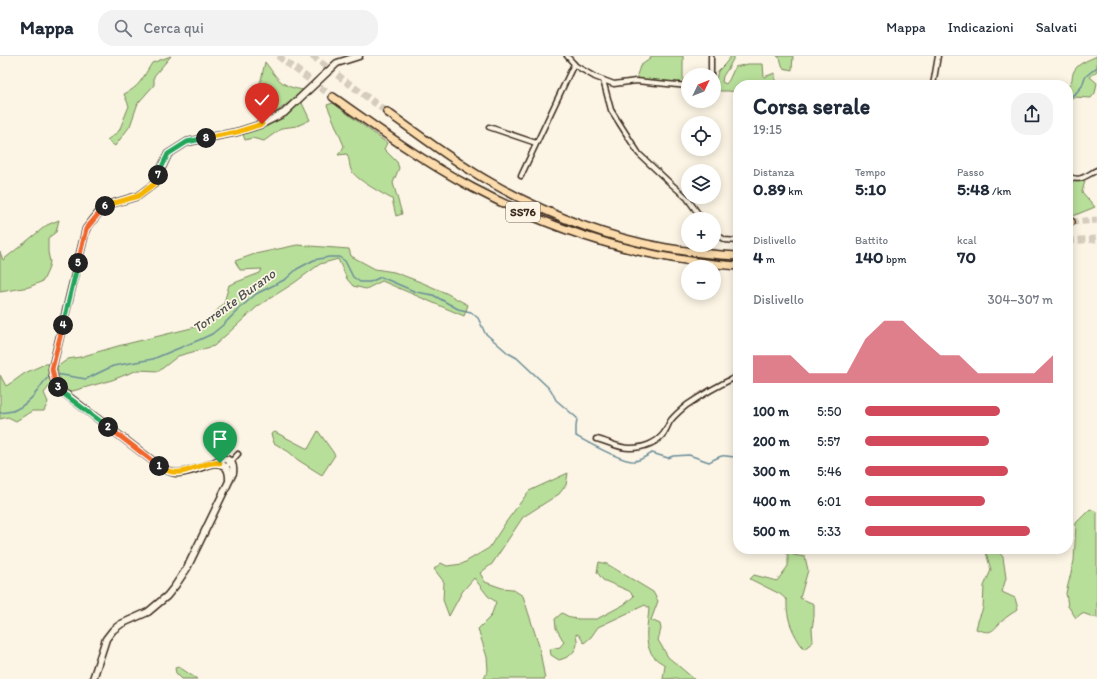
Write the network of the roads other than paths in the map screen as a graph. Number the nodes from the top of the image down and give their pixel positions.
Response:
1 (359, 56) edge
2 (567, 56) edge
3 (711, 56) edge
4 (938, 56) edge
5 (574, 64) junction
6 (711, 68) edge
7 (603, 80) junction
8 (934, 80) edge
9 (681, 85) edge
10 (333, 97) tunnel mouth
11 (387, 112) tunnel mouth
12 (489, 127) dead end
13 (536, 144) junction
14 (1097, 170) edge
15 (521, 176) dead end
16 (1073, 178) edge
17 (697, 212) edge
18 (721, 237) edge
19 (733, 241) edge
20 (733, 256) edge
21 (733, 265) edge
22 (733, 379) edge
23 (596, 439) dead end
24 (238, 454) dead end
25 (228, 464) junction
26 (93, 679) edge

1 - 25 main road
2 - 5 street
3 - 6 street
4 - 8 street
5 - 7 street
5 - 13 street
7 - 9 street
7 - 17 street
10 - 21 highway, SS76
11 - 20 highway, SS76
12 - 13 street
13 - 15 street
14 - 16 street
18 - 19 street
22 - 23 street
24 - 25 street
25 - 26 main road

